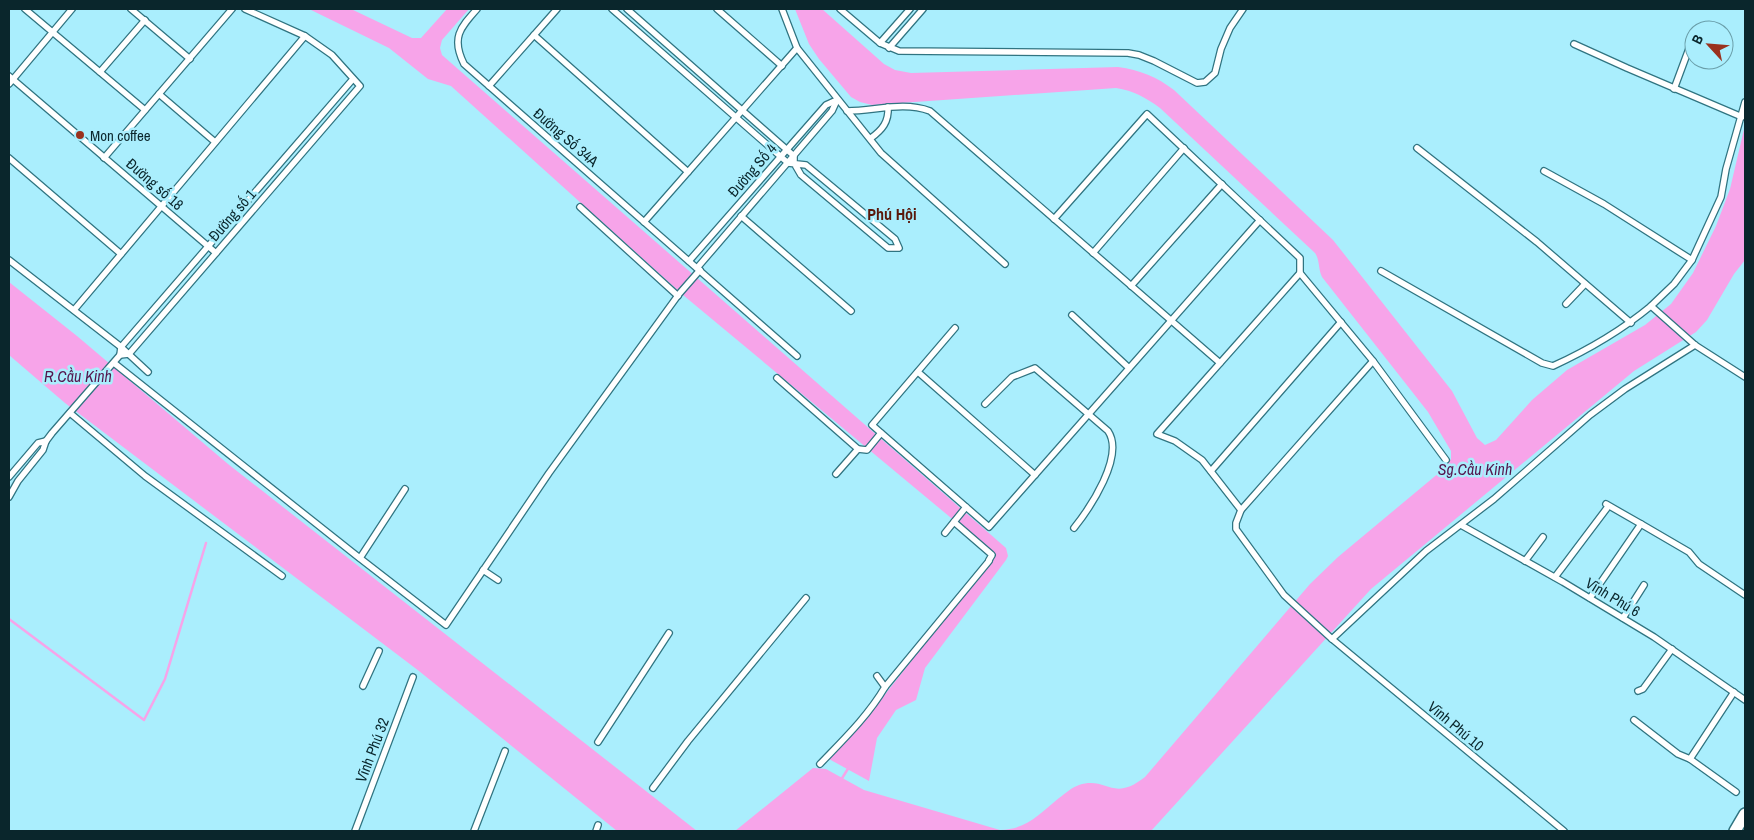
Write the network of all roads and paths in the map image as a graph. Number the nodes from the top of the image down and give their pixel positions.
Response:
1 (25, 9) edge
2 (72, 9) edge
3 (131, 9) edge
4 (232, 9) edge
5 (245, 9) edge
6 (477, 9) edge
7 (557, 9) edge
8 (612, 9) edge
9 (627, 9) edge
10 (717, 9) edge
11 (782, 9) edge
12 (840, 9) edge
13 (910, 9) edge
14 (923, 9) edge
15 (1243, 9) edge
16 (723, 12) edge
17 (144, 20) junction
18 (52, 32) junction
19 (534, 35) junction
20 (306, 36) junction
21 (880, 43) junction
22 (1574, 44) dead end
23 (797, 48) junction
24 (889, 48) junction
25 (190, 58) junction
26 (1684, 62) edge
27 (782, 66) junction
28 (100, 72) junction
29 (353, 79) junction
30 (10, 80) edge
31 (489, 86) junction
32 (1674, 88) junction
33 (159, 94) junction
34 (838, 100) junction
35 (1745, 102) edge
36 (888, 108) junction
37 (145, 110) junction
38 (742, 110) junction
39 (847, 111) junction
40 (1742, 117) junction
41 (736, 118) junction
42 (871, 138) junction
43 (215, 142) junction
44 (1184, 148) junction
45 (1417, 148) dead end
46 (786, 149) junction
47 (780, 156) junction
48 (794, 156) junction
49 (9, 158) edge
50 (104, 158) junction
51 (794, 163) junction
52 (788, 164) junction
53 (1544, 171) dead end
54 (688, 172) junction
55 (1222, 184) junction
56 (161, 207) junction
57 (580, 207) dead end
58 (741, 216) junction
59 (1054, 219) junction
60 (1260, 220) junction
61 (644, 222) junction
62 (208, 246) junction
63 (216, 253) junction
64 (1093, 253) junction
65 (121, 254) junction
66 (9, 260) edge
67 (1692, 260) junction
68 (689, 261) junction
69 (1004, 264) dead end
70 (697, 271) junction
71 (1380, 271) dead end
72 (1300, 273) junction
73 (1585, 284) junction
74 (1131, 286) junction
75 (679, 295) junction
76 (1566, 304) dead end
77 (1651, 306) junction
78 (74, 310) junction
79 (852, 311) dead end
80 (1072, 315) dead end
81 (1171, 321) junction
82 (1341, 322) junction
83 (1631, 322) junction
84 (955, 328) dead end
85 (1693, 343) junction
86 (121, 347) junction
87 (129, 354) junction
88 (120, 355) junction
89 (797, 356) dead end
90 (1373, 361) junction
91 (114, 363) junction
92 (1220, 363) junction
93 (1130, 368) junction
94 (148, 372) dead end
95 (918, 372) junction
96 (1745, 377) edge
97 (776, 378) dead end
98 (985, 404) dead end
99 (70, 413) junction
100 (1088, 414) junction
101 (880, 434) junction
102 (46, 442) junction
103 (858, 449) junction
104 (1446, 460) dead end
105 (1211, 470) junction
106 (836, 474) dead end
107 (1035, 474) junction
108 (9, 476) edge
109 (405, 489) dead end
110 (9, 497) edge
111 (965, 509) junction
112 (1241, 510) junction
113 (954, 522) junction
114 (1641, 524) junction
115 (1462, 526) junction
116 (1074, 528) dead end
117 (945, 533) dead end
118 (1543, 537) dead end
119 (360, 558) junction
120 (1526, 561) junction
121 (483, 570) junction
122 (282, 576) dead end
123 (1555, 577) junction
124 (498, 580) dead end
125 (1644, 585) dead end
126 (1744, 593) edge
127 (806, 598) dead end
128 (1590, 598) junction
129 (1623, 618) junction
130 (669, 633) dead end
131 (1330, 637) junction
132 (1672, 649) junction
133 (379, 651) dead end
134 (877, 676) dead end
135 (413, 677) dead end
136 (363, 686) dead end
137 (885, 688) junction
138 (1638, 692) dead end
139 (1734, 692) junction
140 (1745, 700) edge
141 (1634, 720) dead end
142 (598, 742) dead end
143 (505, 751) dead end
144 (1690, 759) junction
145 (820, 764) dead end
146 (653, 788) dead end
147 (1736, 792) dead end
148 (1745, 814) edge
149 (355, 831) edge
150 (474, 831) edge
151 (1564, 831) edge
152 (1735, 831) edge

1 - 18 street
2 - 18 street
3 - 17 street
4 - 25 street
5 - 20 street
6 - 31 street, Đường Số 34A
7 - 19 street
8 - 41 street
9 - 38 street
10 - 16 street
11 - 23 street
12 - 21 street
13 - 21 street
14 - 24 street
15 - 24 street
16 - 27 street
17 - 25 street
17 - 28 street
18 - 28 street
18 - 30 street
19 - 31 street
19 - 54 street
20 - 29 street
20 - 43 street
21 - 24 street
22 - 32 street
23 - 27 street
23 - 34 street
25 - 33 street
26 - 32 street
27 - 38 street
28 - 37 street
29 - 62 street, Đường số 1
29 - 63 street, Đường số 1
30 - 50 street, Đường số 18
31 - 61 street, Đường Số 34A
32 - 40 street
33 - 37 street
33 - 43 street
34 - 39 street
34 - 46 street, Đường Số 4
34 - 48 street
35 - 40 street
36 - 39 street
36 - 42 street
36 - 59 street
37 - 50 street
38 - 41 street
38 - 46 street
39 - 42 street
40 - 67 street
41 - 47 street
41 - 54 street
42 - 69 street
43 - 56 street
44 - 55 street
44 - 59 street
44 - 64 street
45 - 73 street
46 - 47 street, Đường Số 4
46 - 48 street
47 - 52 street
47 - 68 street, Đường Số 4
48 - 51 street
48 - 52 street
49 - 65 street
50 - 56 street, Đường số 18
51 - 51 street
51 - 52 street
52 - 58 street
53 - 67 street
54 - 61 street
55 - 60 street
55 - 74 street
56 - 62 street, Đường số 18
56 - 65 street
57 - 75 street
58 - 70 street
58 - 79 street
59 - 64 street
60 - 72 street
60 - 81 street
61 - 68 street, Đường Số 34A
62 - 63 street, Đường số 18
62 - 86 street, Đường số 1
63 - 87 street, Đường số 1
64 - 74 street
65 - 78 street
66 - 78 street
67 - 77 street
68 - 70 street, Đường Số 34A
70 - 75 street
70 - 89 street, Đường Số 34A
71 - 83 street
72 - 82 street
72 - 92 street
73 - 76 street
73 - 83 street
74 - 81 street
75 - 121 street
77 - 83 street
77 - 85 street
78 - 86 street
80 - 93 street
81 - 92 street
81 - 93 street
82 - 90 street
82 - 105 street
84 - 95 street
85 - 96 street
85 - 115 street
86 - 87 street
86 - 88 street
87 - 88 street
87 - 94 street
88 - 91 street
90 - 104 street
90 - 112 street
91 - 99 street
91 - 119 street
92 - 105 street
93 - 100 street
95 - 101 street
95 - 107 street
97 - 103 street
98 - 100 street
99 - 102 street
99 - 122 street
100 - 107 street
100 - 116 street
101 - 103 street
101 - 111 street
102 - 108 street
102 - 110 street
103 - 106 street
105 - 112 street
107 - 111 street
109 - 119 street
111 - 113 street
112 - 131 street, Vĩnh Phú 10
113 - 117 street
113 - 137 street
114 - 123 street
114 - 126 street
114 - 128 street
115 - 120 street, Vĩnh Phú 6
115 - 131 street
118 - 120 street
119 - 121 street
120 - 123 street, Vĩnh Phú 6
121 - 124 street
123 - 128 street, Vĩnh Phú 6
125 - 129 street
127 - 146 street
128 - 129 street, Vĩnh Phú 6
129 - 132 street, Vĩnh Phú 6
130 - 142 street
131 - 151 street, Vĩnh Phú 10
132 - 138 street
132 - 139 street, Vĩnh Phú 6
133 - 136 street
134 - 137 street
135 - 149 street, Vĩnh Phú 32
137 - 145 street
139 - 140 street, Vĩnh Phú 6
139 - 144 street
141 - 144 street
143 - 150 street
144 - 147 street
148 - 152 highway

